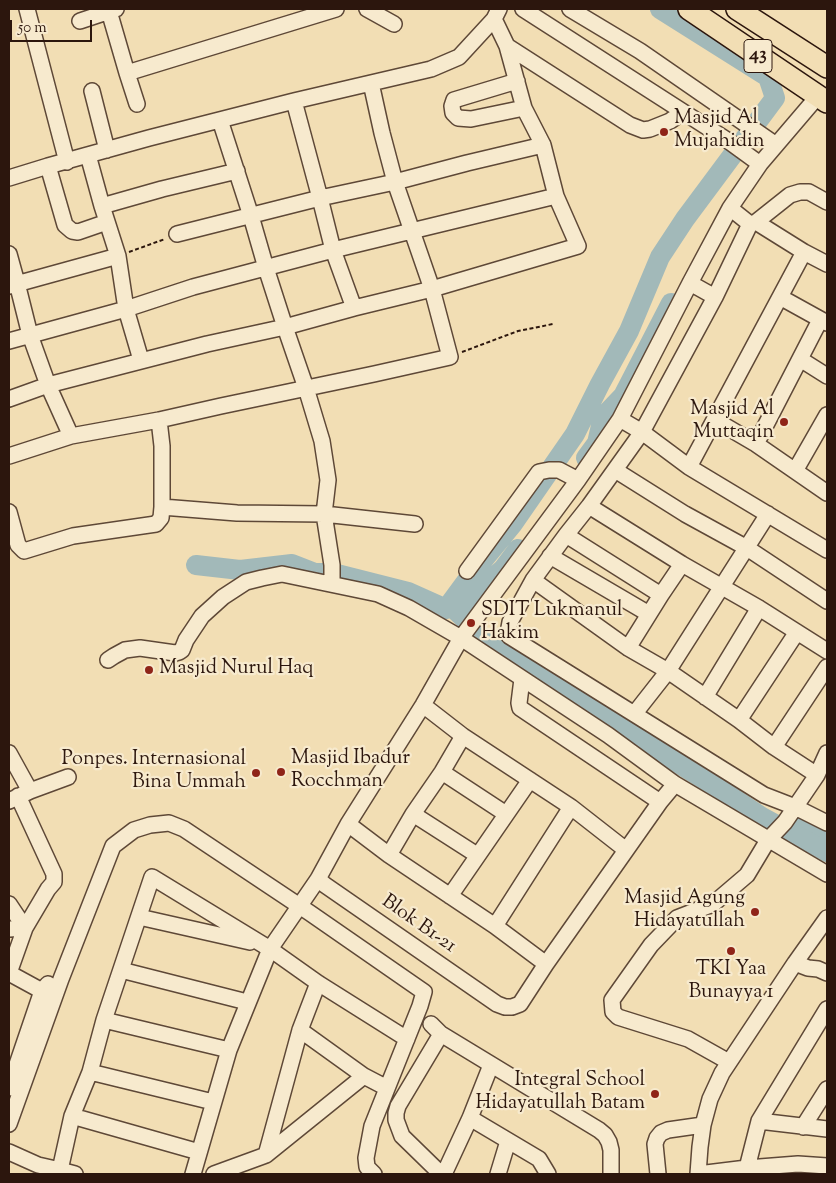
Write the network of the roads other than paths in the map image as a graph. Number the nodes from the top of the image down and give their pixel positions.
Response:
1 (27, 9) edge
2 (336, 9) edge
3 (367, 9) edge
4 (522, 9) edge
5 (570, 9) edge
6 (689, 9) edge
7 (737, 9) edge
8 (113, 10) edge
9 (496, 14) edge
10 (80, 21) dead end
11 (394, 24) dead end
12 (507, 46) junction
13 (827, 67) edge
14 (127, 73) junction
15 (517, 81) junction
16 (371, 83) junction
17 (92, 91) dead end
18 (822, 99) edge
19 (294, 101) junction
20 (136, 104) dead end
21 (524, 108) junction
22 (683, 112) junction
23 (220, 120) junction
24 (774, 143) junction
25 (543, 146) junction
26 (107, 150) junction
27 (88, 155) junction
28 (756, 161) junction
29 (67, 162) junction
30 (48, 166) junction
31 (236, 171) junction
32 (10, 174) edge
33 (395, 182) junction
34 (556, 196) junction
35 (320, 198) junction
36 (827, 202) edge
37 (102, 206) junction
38 (730, 208) junction
39 (252, 216) junction
40 (107, 222) junction
41 (753, 223) junction
42 (411, 231) junction
43 (177, 234) road end
44 (332, 250) junction
45 (804, 252) junction
46 (9, 254) edge
47 (118, 256) junction
48 (827, 264) edge
49 (266, 268) junction
50 (13, 284) edge
51 (693, 284) junction
52 (432, 289) junction
53 (713, 296) junction
54 (780, 296) junction
55 (354, 308) junction
56 (126, 309) junction
57 (824, 322) edge
58 (285, 327) junction
59 (30, 335) junction
60 (9, 340) edge
61 (800, 359) junction
62 (141, 360) junction
63 (827, 376) edge
64 (48, 385) junction
65 (306, 388) junction
66 (9, 399) edge
67 (827, 415) edge
68 (159, 420) junction
69 (715, 420) junction
70 (632, 426) junction
71 (71, 436) junction
72 (756, 444) junction
73 (9, 456) edge
74 (689, 467) junction
75 (615, 470) junction
76 (795, 471) junction
77 (578, 480) junction
78 (827, 493) edge
79 (589, 506) junction
80 (162, 507) junction
81 (324, 514) junction
82 (768, 514) junction
83 (9, 515) edge
84 (414, 524) dead end
85 (566, 534) junction
86 (825, 544) edge
87 (747, 548) junction
88 (550, 556) junction
89 (682, 564) junction
90 (466, 571) dead end
91 (332, 575) junction
92 (533, 580) junction
93 (722, 587) junction
94 (661, 595) junction
95 (827, 601) edge
96 (759, 608) junction
97 (649, 614) junction
98 (797, 632) junction
99 (460, 638) junction
100 (826, 646) edge
101 (628, 648) junction
102 (108, 660) dead end
103 (827, 667) edge
104 (668, 671) junction
105 (522, 679) junction
106 (705, 697) junction
107 (423, 706) junction
108 (574, 712) junction
109 (635, 713) junction
110 (738, 720) junction
111 (463, 736) junction
112 (564, 737) junction
113 (774, 747) junction
114 (9, 753) edge
115 (827, 754) edge
116 (442, 772) junction
117 (817, 775) junction
118 (68, 778) dead end
119 (530, 780) junction
120 (675, 784) junction
121 (19, 796) edge
122 (660, 802) junction
123 (571, 807) junction
124 (795, 807) junction
125 (413, 814) junction
126 (506, 814) junction
127 (827, 823) edge
128 (348, 824) junction
129 (770, 837) junction
130 (626, 850) junction
131 (389, 855) junction
132 (478, 855) junction
133 (827, 874) edge
134 (318, 879) junction
135 (450, 896) junction
136 (9, 904) edge
137 (299, 906) junction
138 (138, 917) junction
139 (827, 918) edge
140 (495, 926) junction
141 (25, 928) junction
142 (9, 929) edge
143 (267, 947) junction
144 (68, 960) junction
145 (795, 963) junction
146 (546, 964) junction
147 (121, 970) junction
148 (827, 973) edge
149 (318, 983) junction
150 (42, 992) junction
151 (248, 1002) junction
152 (825, 1017) edge
153 (104, 1020) junction
154 (300, 1030) junction
155 (407, 1039) junction
156 (229, 1050) junction
157 (729, 1062) junction
158 (491, 1065) junction
159 (90, 1072) junction
160 (364, 1076) junction
161 (9, 1088) edge
162 (387, 1088) junction
163 (827, 1089) edge
164 (213, 1102) junction
165 (72, 1116) junction
166 (470, 1118) junction
167 (759, 1121) junction
168 (9, 1124) edge
169 (703, 1125) junction
170 (803, 1127) junction
171 (827, 1130) edge
172 (508, 1141) junction
173 (9, 1152) edge
174 (199, 1152) junction
175 (266, 1155) junction
176 (827, 1166) edge
177 (797, 1169) edge
178 (60, 1170) junction
179 (747, 1171) edge
180 (75, 1174) edge
181 (193, 1174) edge
182 (214, 1174) edge
183 (374, 1174) edge
184 (442, 1174) edge
185 (498, 1174) edge
186 (548, 1174) edge
187 (611, 1174) edge
188 (658, 1174) edge
189 (698, 1174) edge

1 - 29 street
2 - 14 street
3 - 11 street
4 - 22 street
5 - 24 street
6 - 18 highway, 43
7 - 13 highway, 43
8 - 10 street
8 - 14 street
9 - 12 street
9 - 16 street
12 - 15 street
12 - 22 street
14 - 20 street
15 - 21 street
15 - 21 street
16 - 19 street
16 - 33 street
17 - 26 street
18 - 24 street
19 - 23 street
19 - 35 street
21 - 25 street
22 - 28 street
23 - 26 street
23 - 31 street
24 - 28 street
25 - 33 street
25 - 34 street
26 - 27 street
27 - 29 street
27 - 37 street
28 - 38 street
29 - 30 street
30 - 32 street
30 - 40 street
31 - 37 street
31 - 39 street
33 - 35 street
33 - 42 street
34 - 42 street
34 - 52 street
35 - 39 street
35 - 44 street
36 - 41 street
37 - 40 street
38 - 41 street
38 - 51 street
39 - 43 street
39 - 49 street
40 - 47 street
41 - 45 street
41 - 53 street
42 - 44 street
42 - 52 street
44 - 49 street
44 - 55 street
45 - 48 street
45 - 54 street
46 - 50 street
47 - 50 street
47 - 56 street
49 - 56 street
49 - 58 street
50 - 59 street
51 - 53 street
51 - 70 street
52 - 55 street
52 - 65 street
53 - 70 street
54 - 57 street
54 - 69 street
55 - 58 street
56 - 59 street
56 - 62 street
57 - 61 street
58 - 62 street
58 - 65 street
59 - 60 street
59 - 64 street
61 - 63 street
61 - 72 street
62 - 64 street
64 - 66 street
64 - 71 street
65 - 68 street
65 - 81 street
67 - 76 street
68 - 71 street
68 - 80 street
69 - 72 street
69 - 74 street
70 - 74 street
70 - 75 street
70 - 77 street
71 - 73 street
72 - 76 street
74 - 82 street
75 - 79 street
75 - 87 street
76 - 78 street
77 - 90 street
77 - 99 street
79 - 85 street
79 - 89 street
80 - 81 street
80 - 83 street
81 - 84 street
81 - 91 street
82 - 86 street
82 - 87 street
85 - 88 street
85 - 94 street
87 - 93 street
87 - 95 street
88 - 92 street
88 - 97 street
89 - 93 street
89 - 94 street
91 - 99 street
91 - 102 street
92 - 101 street
92 - 109 street
93 - 96 street
93 - 104 street
94 - 97 street
96 - 98 street
96 - 106 street
97 - 101 street
98 - 100 street
98 - 110 street
99 - 105 street
99 - 107 street
101 - 104 street
103 - 113 street
104 - 106 street
104 - 109 street
105 - 108 street
105 - 112 street
106 - 110 street
107 - 111 street
107 - 128 street
108 - 112 street
108 - 120 street
109 - 124 street
110 - 113 street
111 - 116 street
111 - 119 street
112 - 122 street
113 - 117 street
114 - 121 street
115 - 117 street
116 - 125 street
116 - 126 street
117 - 124 street
118 - 121 street
119 - 123 street
119 - 126 street
120 - 122 street
120 - 129 street
121 - 141 street
122 - 130 street
123 - 130 street
123 - 140 street
124 - 127 street
124 - 129 street
125 - 131 street
125 - 132 street
126 - 132 street
128 - 131 street
128 - 134 street
129 - 133 street
129 - 157 street
130 - 146 street
131 - 135 street
132 - 135 street
134 - 137 street
134 - 146 street, Blok B1-21
135 - 140 street
136 - 141 street
137 - 143 street
137 - 144 street
137 - 155 street
138 - 143 street
138 - 143 street
138 - 147 street
139 - 145 street
140 - 146 street
141 - 142 street
141 - 150 street
143 - 149 street
143 - 151 street
144 - 150 street
144 - 168 street
145 - 148 street
145 - 157 street
147 - 151 street
147 - 153 street
149 - 154 street
149 - 155 street
150 - 161 street
151 - 156 street
152 - 167 street
153 - 156 street
153 - 159 street
154 - 160 street
154 - 175 street
155 - 162 street
156 - 164 street
157 - 169 street
158 - 166 street
158 - 184 street
158 - 187 street
159 - 164 street
159 - 165 street
160 - 162 street
160 - 175 street
162 - 183 street
163 - 170 street
164 - 174 street
165 - 174 street
165 - 178 street
166 - 172 street
166 - 184 street
167 - 170 street
167 - 179 street
169 - 188 street
169 - 189 street
170 - 171 street
172 - 185 street
172 - 186 street
173 - 178 street
174 - 181 street
175 - 182 street
176 - 177 street
177 - 179 street
178 - 180 street
179 - 189 street

